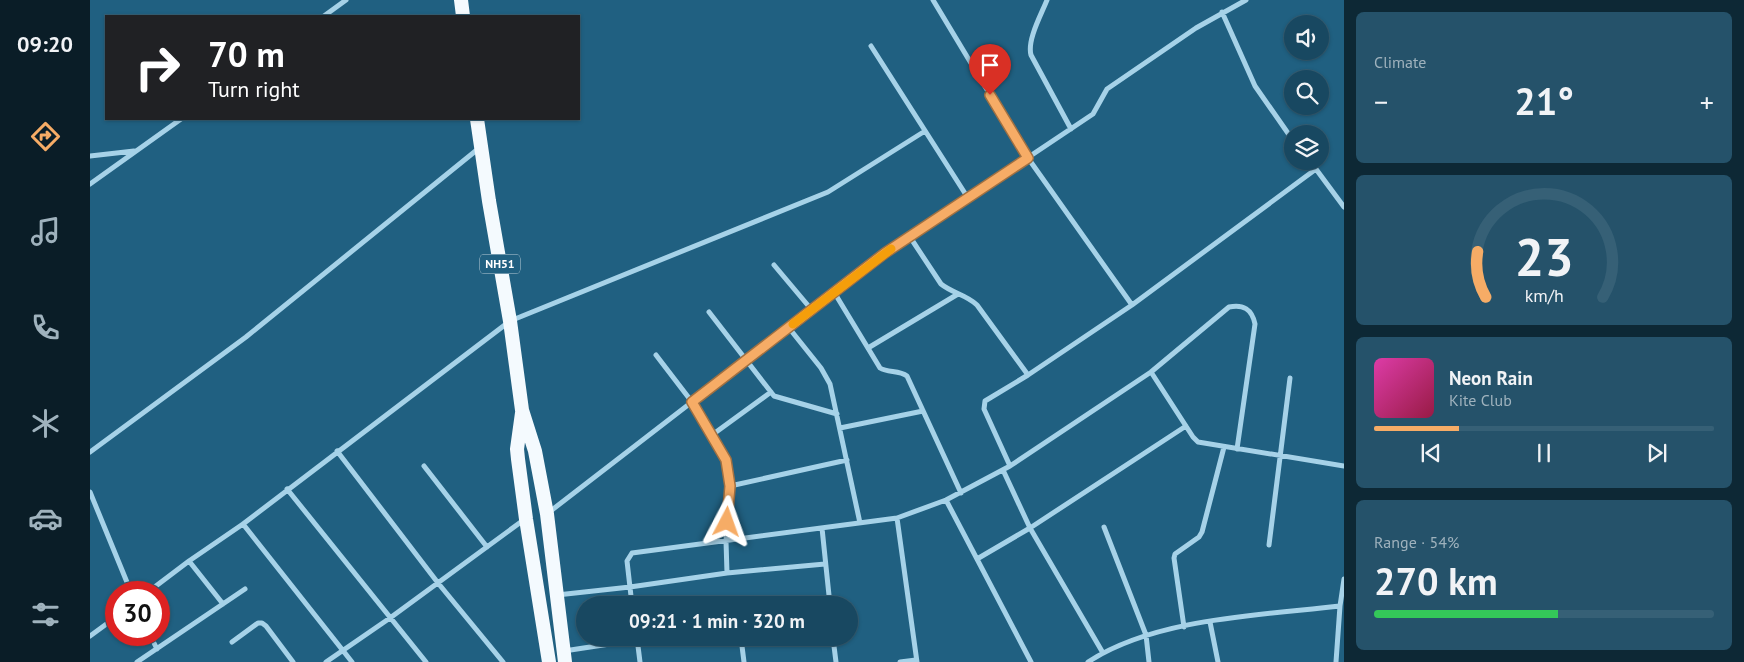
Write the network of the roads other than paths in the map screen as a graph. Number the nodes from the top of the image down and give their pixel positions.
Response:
1 (346, 0) edge
2 (461, 0) edge
3 (933, 0) edge
4 (1047, 0) edge
5 (1246, 0) edge
6 (1222, 12) junction
7 (325, 15) edge
8 (463, 15) edge
9 (871, 46) dead end
10 (180, 120) edge
11 (477, 120) edge
12 (1284, 128) edge
13 (1071, 129) junction
14 (925, 131) junction
15 (481, 147) junction
16 (137, 150) junction
17 (90, 156) edge
18 (1028, 158) junction
19 (1316, 170) joint
20 (90, 184) edge
21 (968, 198) junction
22 (1344, 207) edge
23 (910, 237) junction
24 (774, 266) dead end
25 (834, 292) junction
26 (958, 294) junction
27 (1132, 305) junction
28 (811, 309) junction
29 (709, 312) dead end
30 (510, 320) junction
31 (789, 328) junction
32 (868, 348) junction
33 (656, 355) dead end
34 (746, 361) junction
35 (1151, 372) junction
36 (1028, 376) junction
37 (1290, 378) dead end
38 (771, 392) junction
39 (692, 402) junction
40 (522, 410) junction
41 (923, 411) junction
42 (836, 414) junction
43 (1186, 426) junction
44 (840, 428) junction
45 (712, 434) junction
46 (1224, 447) junction
47 (1237, 449) junction
48 (337, 451) junction
49 (90, 452) edge
50 (1280, 457) junction
51 (847, 460) junction
52 (424, 466) dead end
53 (1010, 466) junction
54 (1344, 466) edge
55 (1003, 470) junction
56 (730, 486) junction
57 (287, 489) junction
58 (90, 492) edge
59 (961, 493) junction
60 (946, 500) junction
61 (547, 514) junction
62 (896, 518) junction
63 (526, 519) junction
64 (860, 523) junction
65 (243, 524) junction
66 (1104, 527) dead end
67 (822, 528) junction
68 (1030, 528) junction
69 (726, 540) junction
70 (1269, 546) dead end
71 (487, 547) junction
72 (976, 559) junction
73 (189, 561) junction
74 (825, 564) junction
75 (727, 573) junction
76 (1344, 579) edge
77 (126, 581) edge
78 (163, 581) edge
79 (438, 582) junction
80 (630, 587) junction
81 (245, 590) dead end
82 (557, 595) junction
83 (631, 596) edge
84 (829, 596) edge
85 (223, 604) junction
86 (1340, 606) junction
87 (390, 618) junction
88 (1210, 622) junction
89 (105, 625) edge
90 (1184, 627) junction
91 (1146, 635) junction
92 (90, 636) edge
93 (232, 642) dead end
94 (156, 646) edge
95 (605, 646) edge
96 (638, 646) edge
97 (741, 646) edge
98 (835, 646) edge
99 (157, 649) junction
100 (343, 651) junction
101 (1103, 653) junction
102 (564, 656) edge
103 (917, 661) edge
104 (137, 662) edge
105 (293, 662) edge
106 (326, 662) edge
107 (352, 662) edge
108 (426, 662) edge
109 (503, 662) edge
110 (549, 662) edge
111 (640, 662) edge
112 (744, 662) edge
113 (836, 662) edge
114 (900, 662) edge
115 (1031, 662) edge
116 (1088, 662) edge
117 (1149, 662) edge
118 (1218, 662) edge
119 (1336, 662) edge

1 - 7 street
2 - 8 highway
3 - 18 street
4 - 13 street
5 - 6 street
6 - 12 street
6 - 13 street
9 - 14 street
10 - 16 street
11 - 15 highway, NH51
13 - 18 street
14 - 21 street
14 - 30 street
15 - 30 highway, NH51
15 - 49 street
16 - 17 street
16 - 20 street
18 - 21 street
18 - 27 street
19 - 22 street
19 - 27 street
21 - 23 street
23 - 25 street
23 - 26 street
24 - 28 street
25 - 28 street
25 - 32 street
26 - 32 street
26 - 36 street
27 - 36 street
28 - 31 street
29 - 34 street
30 - 40 highway, NH51
30 - 48 street
31 - 34 street
31 - 42 street
32 - 41 street
33 - 39 street
34 - 38 street
34 - 39 street
35 - 43 street
35 - 47 street
35 - 53 street
36 - 53 street
37 - 50 street
38 - 42 street
38 - 45 street
39 - 45 street
39 - 61 street
40 - 61 highway, NH51
40 - 63 highway, NH51
41 - 44 street
41 - 59 street
42 - 44 street
43 - 46 street
43 - 68 street
44 - 51 street
45 - 56 street
46 - 47 street
46 - 90 street
47 - 50 street
48 - 57 street
48 - 79 street
50 - 54 street
50 - 70 street
51 - 56 street
51 - 64 street
52 - 71 street
53 - 55 street
55 - 59 street
55 - 68 street
56 - 69 street
57 - 65 street
57 - 87 street
58 - 77 street
59 - 60 street
60 - 62 street
60 - 72 street
61 - 82 highway, NH51
62 - 64 street
62 - 103 street
63 - 71 street
63 - 110 highway, NH51
64 - 67 street
65 - 73 street
65 - 100 street
66 - 91 street
67 - 69 street
67 - 74 street
68 - 72 street
68 - 101 street
69 - 75 street
69 - 80 street
71 - 79 street
72 - 115 street
73 - 78 street
73 - 85 street
74 - 75 street
74 - 84 street
75 - 80 street
76 - 86 street
79 - 87 street
79 - 109 street
80 - 82 street
80 - 83 street
81 - 85 street
82 - 102 highway, NH51
85 - 99 street
86 - 88 street
86 - 119 street
87 - 100 street
87 - 108 street
88 - 90 street
88 - 118 street
89 - 92 street
90 - 91 street
91 - 101 street
91 - 117 street
93 - 105 street
94 - 99 street
95 - 102 street
96 - 111 street
97 - 112 street
98 - 113 street
99 - 104 street
100 - 106 street
100 - 107 street
101 - 116 street
103 - 114 street

